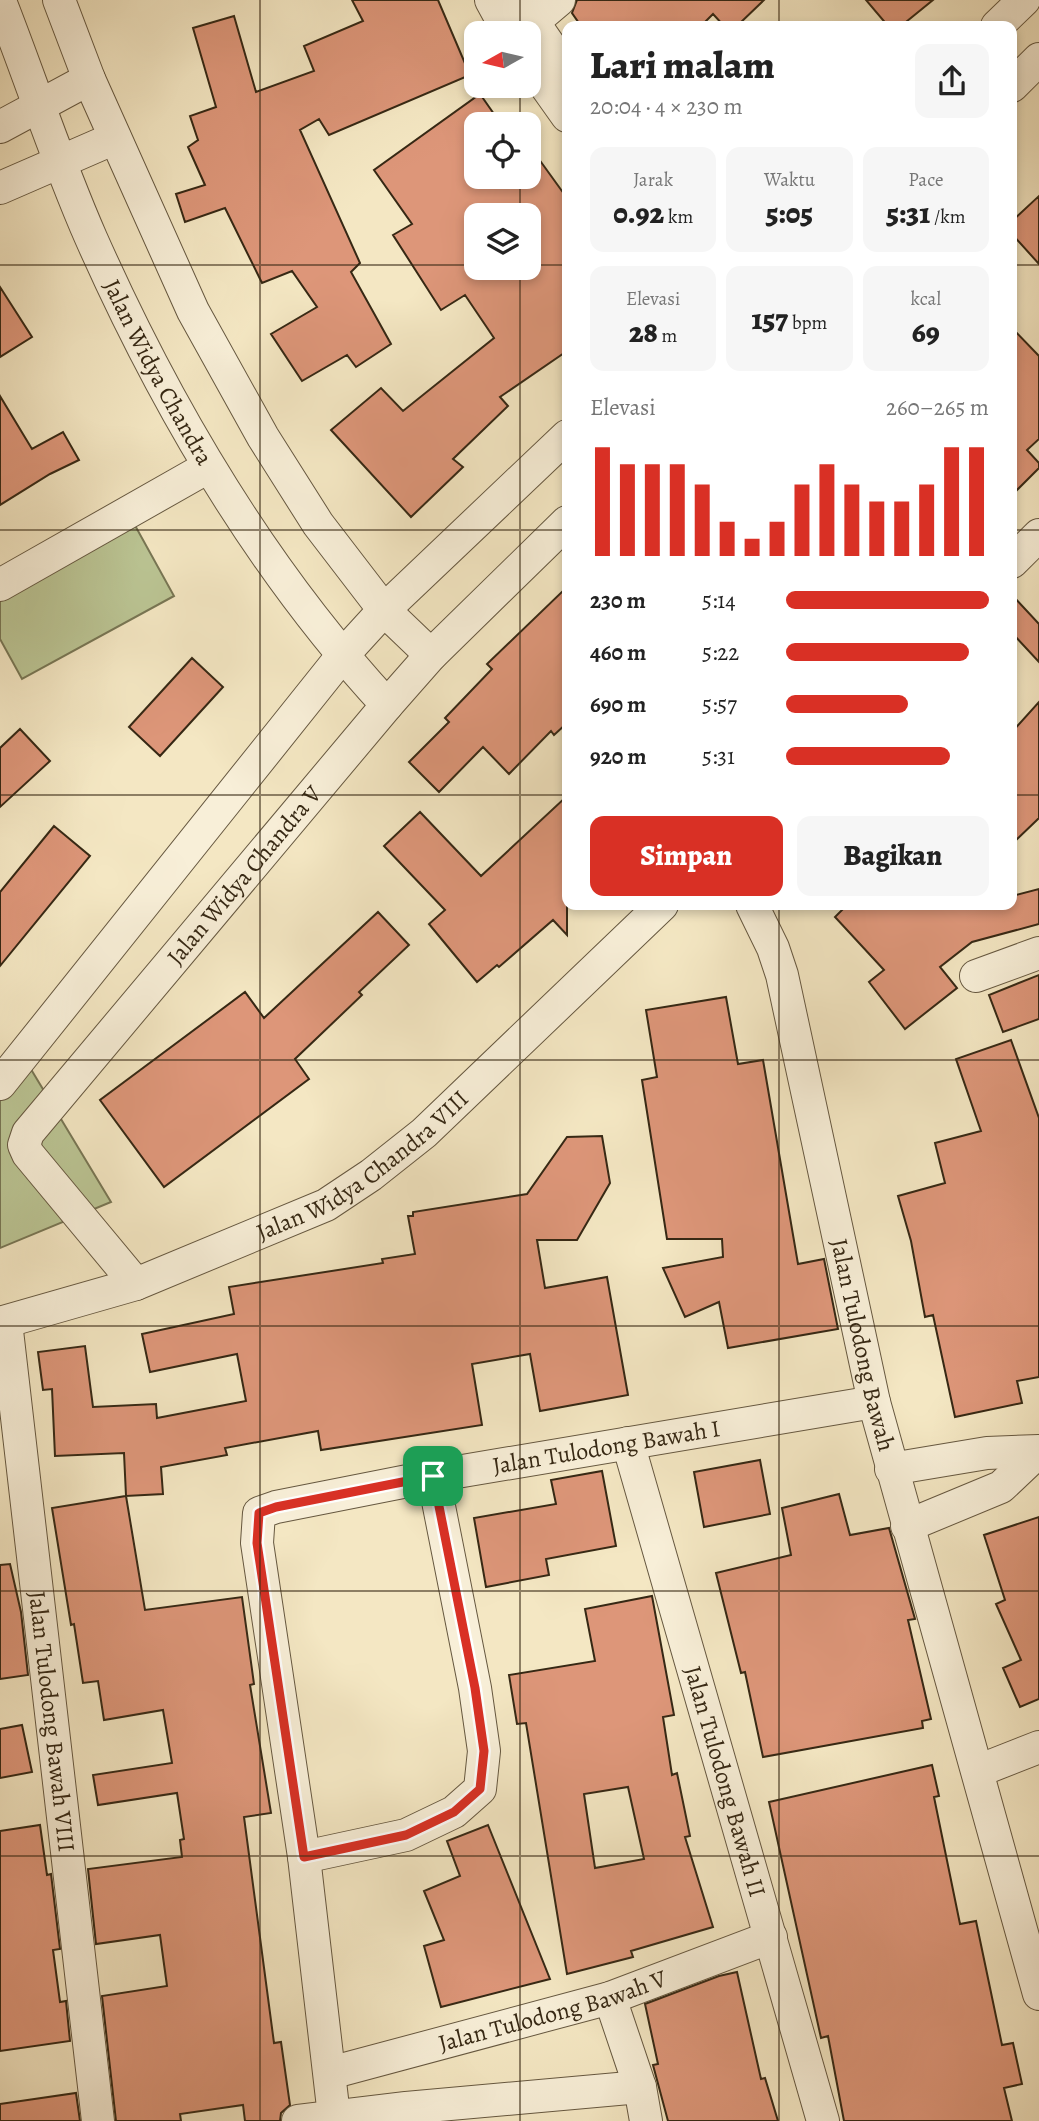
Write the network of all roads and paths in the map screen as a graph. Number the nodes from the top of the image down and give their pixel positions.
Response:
1 (60, 0) edge
2 (491, 0) edge
3 (559, 0) edge
4 (1024, 0) edge
5 (0, 1) edge
6 (520, 18) edge
7 (1002, 21) edge
8 (1039, 59) edge
9 (562, 65) edge
10 (89, 79) junction
11 (541, 79) edge
12 (1017, 81) edge
13 (40, 104) junction
14 (562, 109) edge
15 (0, 127) edge
16 (115, 138) junction
17 (61, 163) junction
18 (0, 188) edge
19 (562, 441) edge
20 (208, 467) junction
21 (562, 527) edge
22 (1039, 536) edge
23 (1017, 557) edge
24 (0, 585) edge
25 (384, 610) junction
26 (431, 655) junction
27 (342, 656) junction
28 (387, 705) junction
29 (657, 910) edge
30 (750, 910) edge
31 (1039, 953) edge
32 (976, 976) dead end
33 (0, 1084) edge
34 (122, 1288) junction
35 (3, 1322) edge
36 (874, 1402) junction
37 (628, 1443) junction
38 (1038, 1452) edge
39 (891, 1469) junction
40 (433, 1476) junction
41 (907, 1526) junction
42 (1039, 1747) edge
43 (978, 1771) junction
44 (304, 1857) junction
45 (771, 1937) junction
46 (1039, 1994) edge
47 (610, 1998) junction
48 (330, 2074) junction
49 (640, 2087) junction
50 (407, 2115) edge
51 (334, 2116) junction
52 (98, 2121) edge
53 (298, 2121) edge
54 (646, 2121) edge
55 (823, 2121) edge

1 - 10 street
2 - 6 street
3 - 6 street
4 - 7 street
5 - 13 street, Jalan Widya Chandra
6 - 9 street
8 - 12 street
10 - 13 street
10 - 16 street
11 - 14 street
13 - 15 street
13 - 17 street, Jalan Widya Chandra
16 - 17 street
16 - 25 street
17 - 18 street
17 - 20 street, Jalan Widya Chandra
19 - 25 street
20 - 24 street
20 - 27 street, Jalan Widya Chandra
21 - 26 street, Jalan Widya Chandra V
22 - 23 street
25 - 26 street
25 - 27 street
26 - 28 street, Jalan Widya Chandra V
27 - 28 street, Jalan Widya Chandra
27 - 33 street
28 - 34 street, Jalan Widya Chandra V
29 - 34 street, Jalan Widya Chandra VIII
30 - 36 street, Jalan Tulodong Bawah
31 - 32 street
34 - 35 street, Jalan Widya Chandra VIII
35 - 52 street, Jalan Tulodong Bawah VIII
36 - 37 street, Jalan Tulodong Bawah I
36 - 39 street, Jalan Tulodong Bawah
37 - 40 street, Jalan Tulodong Bawah I
37 - 45 street, Jalan Tulodong Bawah II
38 - 39 street
38 - 41 street
39 - 41 street, Jalan Tulodong Bawah
40 - 44 street
40 - 44 street, Jalan Tulodong Bawah I
41 - 43 street, Jalan Tulodong Bawah
42 - 43 street
43 - 46 street, Jalan Tulodong Bawah
44 - 48 street
45 - 47 street, Jalan Tulodong Bawah V
45 - 55 street, Jalan Tulodong Bawah II
47 - 48 street, Jalan Tulodong Bawah V
47 - 49 street
48 - 51 street
49 - 50 street
49 - 54 street
50 - 51 street
51 - 53 street

